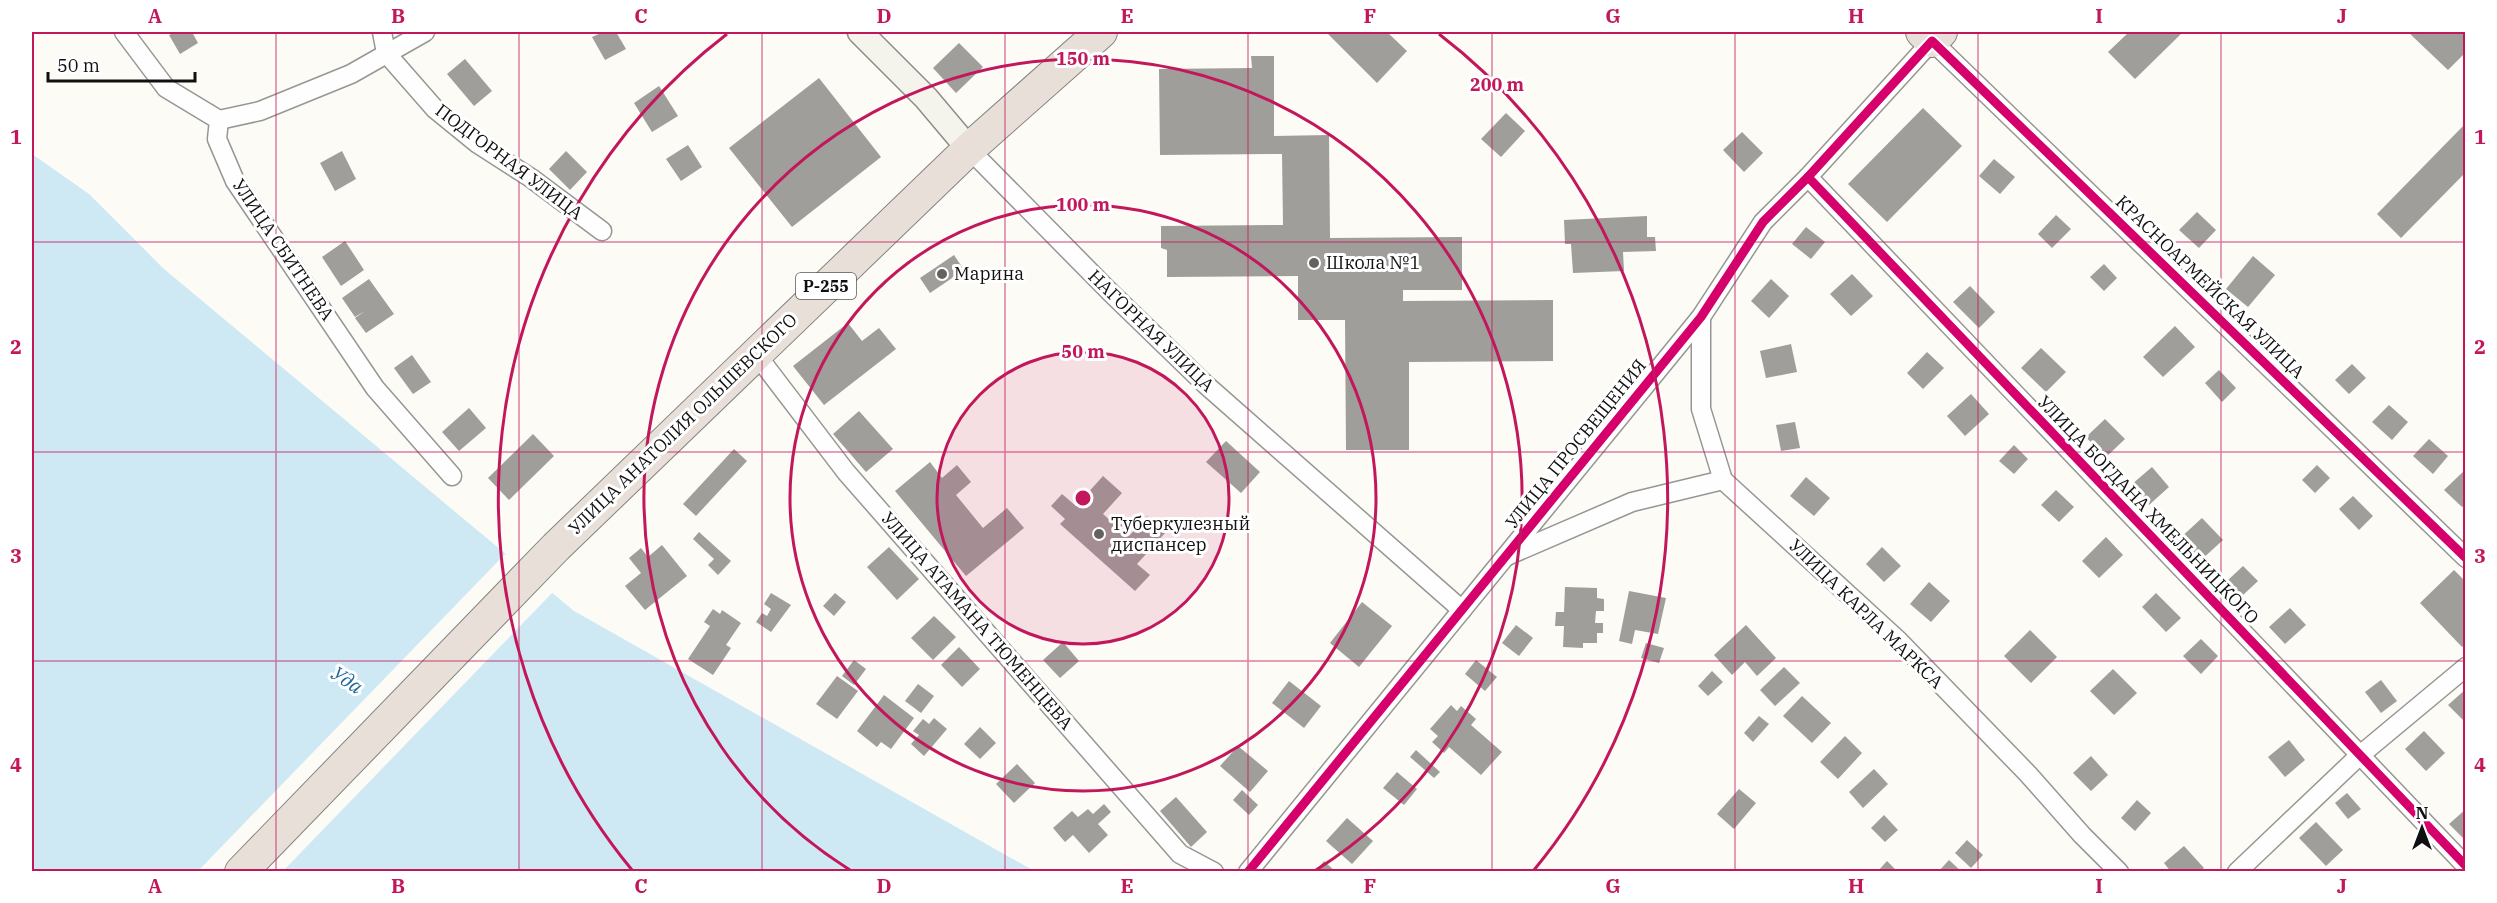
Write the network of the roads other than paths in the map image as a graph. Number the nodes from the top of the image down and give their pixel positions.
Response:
1 (124, 32) edge
2 (382, 32) edge
3 (425, 32) edge
4 (860, 32) edge
5 (1101, 32) edge
6 (1932, 35) edge
7 (386, 53) junction
8 (219, 120) junction
9 (969, 149) junction
10 (1808, 177) junction
11 (602, 231) dead end
12 (1701, 317) junction
13 (756, 354) junction
14 (452, 476) dead end
15 (1722, 480) junction
16 (1505, 558) junction
17 (2466, 558) edge
18 (1462, 610) junction
19 (2466, 667) edge
20 (2360, 756) junction
21 (2466, 866) edge
22 (242, 872) edge
23 (1214, 872) edge
24 (1248, 872) edge
25 (2119, 872) edge
26 (2237, 872) edge

1 - 8 street
2 - 7 street
3 - 7 street
4 - 9 street, НАГОРНАЯ УЛИЦА
5 - 9 highway, УЛИЦА АНАТОЛИЯ ОЛЬШЕВСКОГО / Р-255
6 - 10 street, УЛИЦА ПРОСВЕЩЕНИЯ
6 - 17 street, КРАСНОАРМЕЙСКАЯ УЛИЦА
7 - 8 street
7 - 11 street, ПОДГОРНАЯ УЛИЦА
8 - 14 street, УЛИЦА СБИТНЕВА
9 - 13 highway, УЛИЦА АНАТОЛИЯ ОЛЬШЕВСКОГО / Р-255
9 - 18 street, НАГОРНАЯ УЛИЦА
10 - 12 street, УЛИЦА ПРОСВЕЩЕНИЯ
10 - 20 street, УЛИЦА БОГДАНА ХМЕЛЬНИЦКОГО
12 - 15 street
12 - 16 street, УЛИЦА ПРОСВЕЩЕНИЯ
13 - 22 highway, УЛИЦА АНАТОЛИЯ ОЛЬШЕВСКОГО / Р-255
13 - 23 street, УЛИЦА АТАМАНА ТЮМЕНЦЕВА
15 - 16 street, УЛИЦА ПРОСВЕЩЕНИЯ
15 - 25 street, УЛИЦА КАРЛА МАРКСА
16 - 18 street, УЛИЦА ПРОСВЕЩЕНИЯ
18 - 24 street, УЛИЦА ПРОСВЕЩЕНИЯ
19 - 20 street
20 - 21 street, УЛИЦА БОГДАНА ХМЕЛЬНИЦКОГО
20 - 26 street

